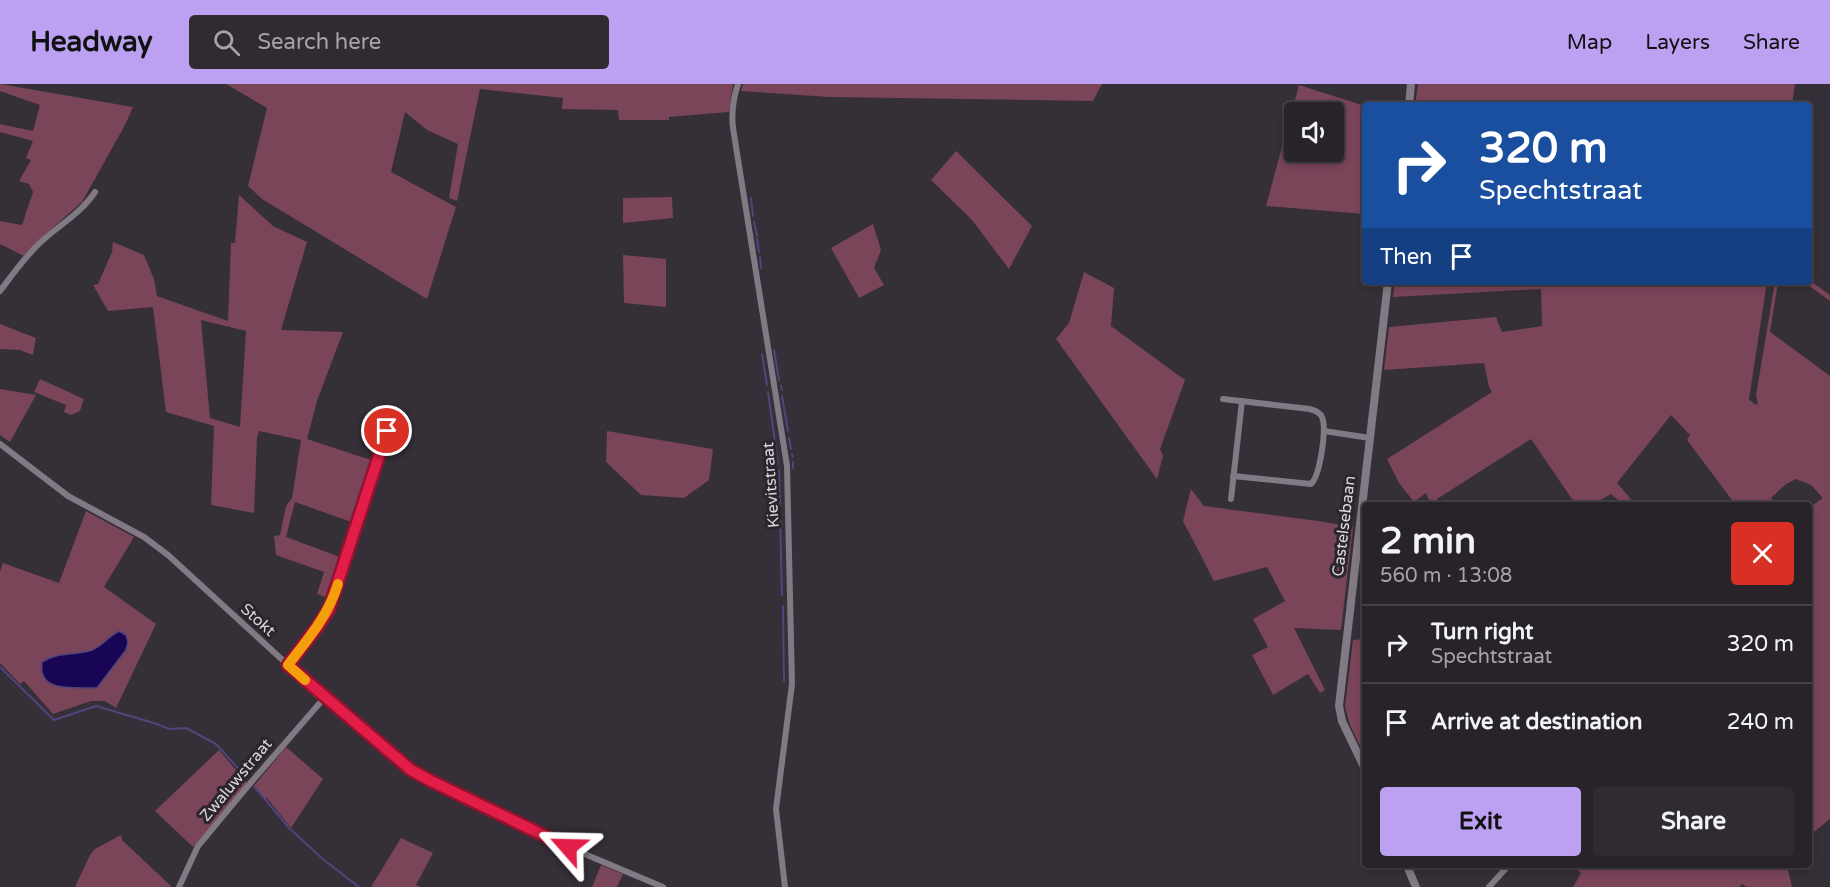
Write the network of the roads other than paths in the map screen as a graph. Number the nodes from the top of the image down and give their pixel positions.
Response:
1 (738, 84) edge
2 (1411, 84) edge
3 (1409, 102) edge
4 (95, 192) dead end
5 (1388, 285) edge
6 (0, 291) edge
7 (1223, 399) dead end
8 (1242, 401) junction
9 (387, 431) dead end
10 (1324, 431) junction
11 (1370, 438) junction
12 (0, 444) edge
13 (1233, 476) junction
14 (1230, 499) dead end
15 (1363, 502) edge
16 (1362, 507) edge
17 (288, 665) junction
18 (325, 697) junction
19 (1362, 763) edge
20 (1408, 868) edge
21 (1506, 868) edge
22 (179, 887) edge
23 (663, 887) edge
24 (785, 887) edge
25 (1416, 887) edge
26 (1489, 887) edge

1 - 24 street, Kievitstraat
2 - 3 street
4 - 6 street
5 - 11 street, Castelsebaan
7 - 8 street
8 - 10 street
8 - 13 street
9 - 17 street
10 - 11 street
10 - 13 street
11 - 15 street, Castelsebaan
12 - 17 street, Stokt
13 - 14 street
16 - 19 street, Castelsebaan
17 - 18 street, Stokt
18 - 22 street, Zwaluwstraat
18 - 23 street, Stokt
20 - 25 street
21 - 26 street

